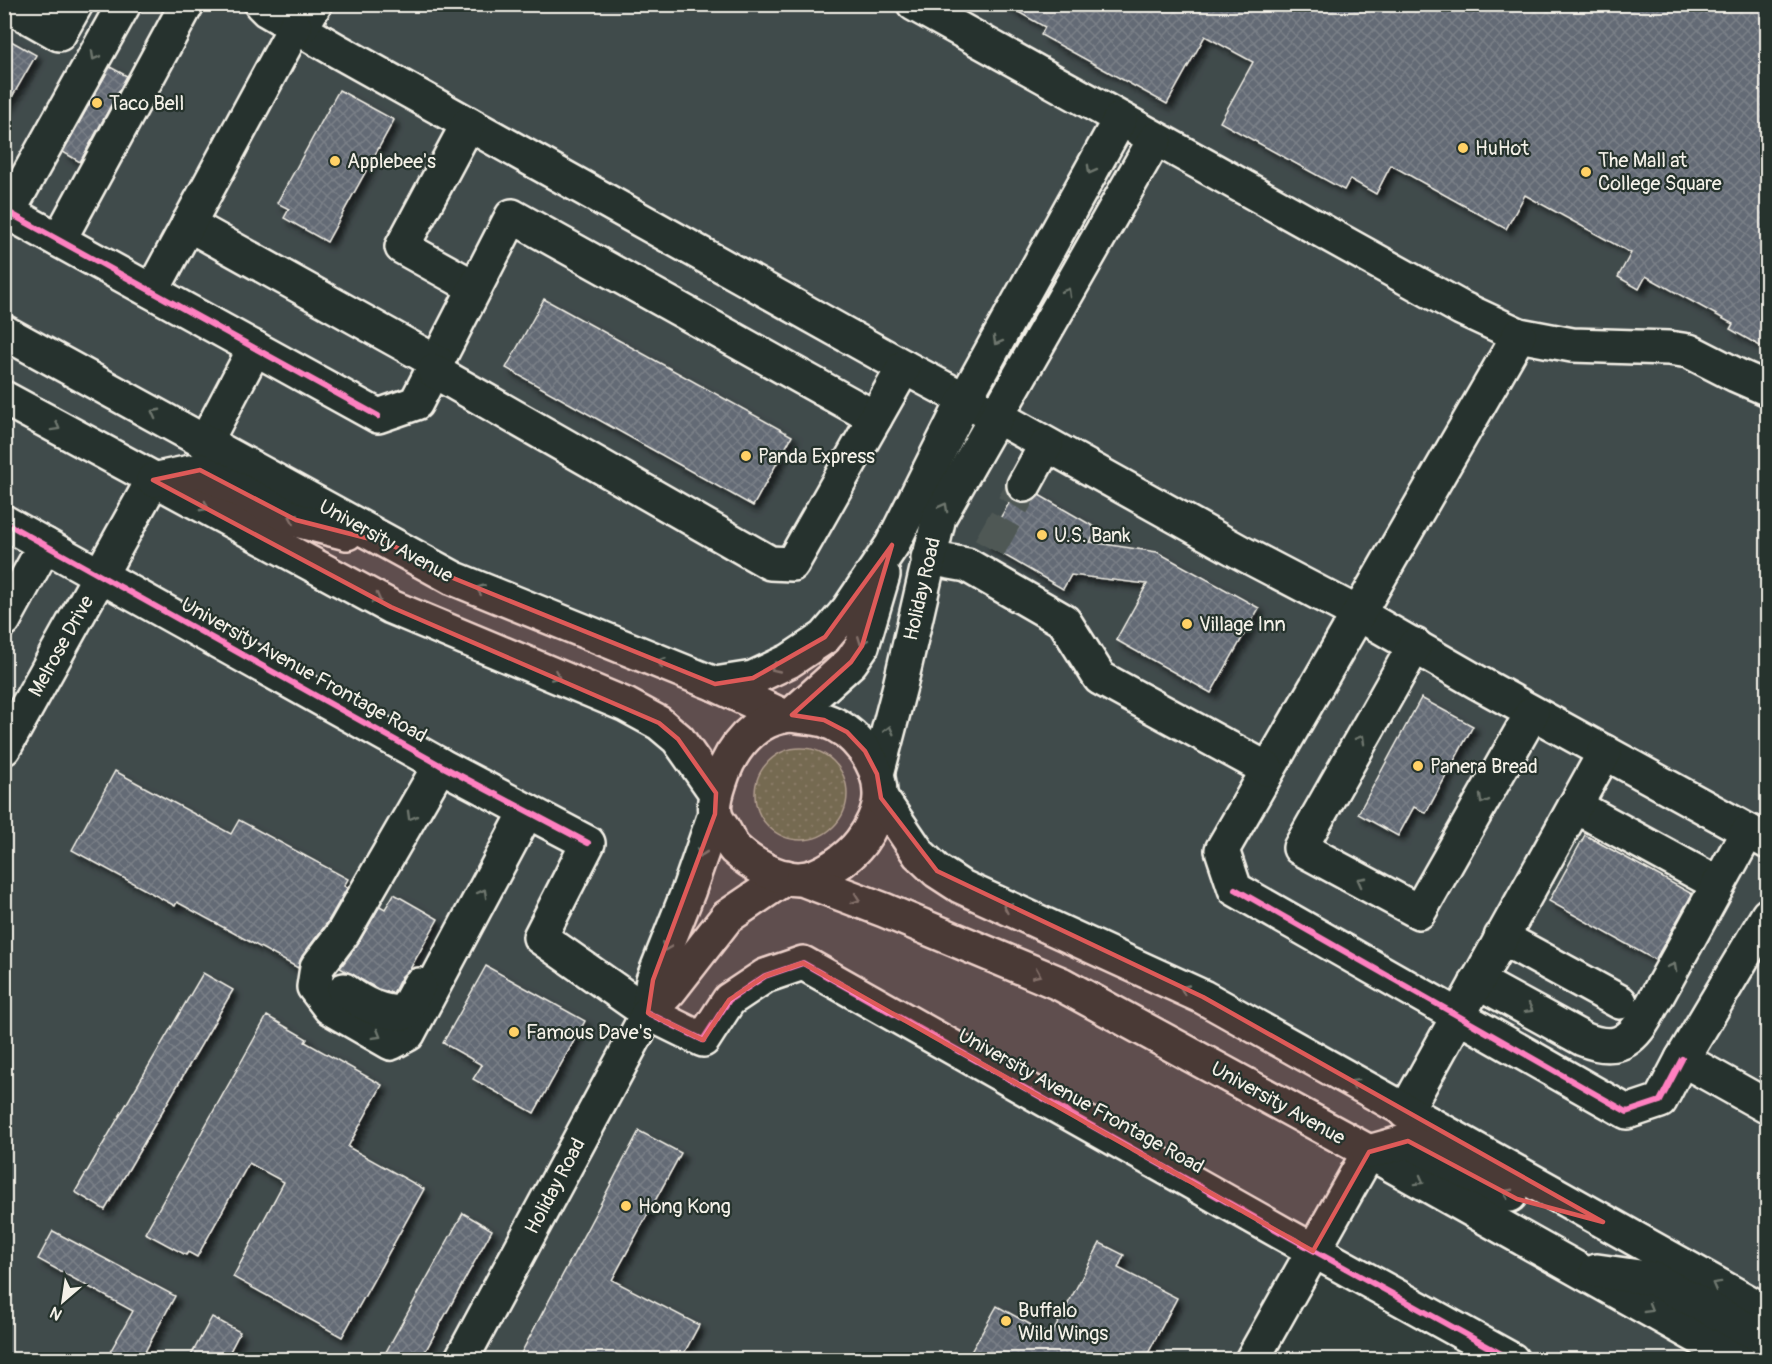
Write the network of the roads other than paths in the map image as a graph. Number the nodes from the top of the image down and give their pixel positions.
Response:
1 (6, 4) edge
2 (76, 4) edge
3 (124, 4) edge
4 (188, 4) edge
5 (261, 4) edge
6 (914, 4) edge
7 (304, 20) edge
8 (1120, 119) junction
9 (468, 124) junction
10 (1155, 139) junction
11 (6, 211) edge
12 (188, 224) junction
13 (59, 240) junction
14 (474, 287) junction
15 (152, 291) junction
16 (4, 332) edge
17 (1519, 335) junction
18 (255, 348) junction
19 (436, 367) junction
20 (904, 368) junction
21 (1767, 389) edge
22 (4, 398) edge
23 (965, 399) junction
24 (996, 416) junction
25 (875, 418) junction
26 (206, 441) junction
27 (1046, 445) junction
28 (153, 480) junction
29 (1024, 485) tunnel mouth
30 (4, 522) edge
31 (390, 544) junction
32 (45, 545) junction
33 (892, 545) junction
34 (928, 558) junction
35 (101, 575) junction
36 (1357, 613) junction
37 (4, 620) edge
38 (1415, 645) junction
39 (716, 684) junction
40 (1532, 712) junction
41 (788, 716) junction
42 (4, 748) edge
43 (1605, 752) junction
44 (440, 765) junction
45 (1268, 769) junction
46 (879, 786) junction
47 (716, 804) junction
48 (1575, 806) junction
49 (527, 811) junction
50 (1758, 836) edge
51 (794, 878) junction
52 (1718, 884) junction
53 (1767, 915) edge
54 (1501, 937) junction
55 (1477, 981) junction
56 (1620, 1002) dead end
57 (648, 1013) junction
58 (1458, 1017) junction
59 (1682, 1059) junction
60 (1767, 1107) edge
61 (1405, 1112) junction
62 (1369, 1152) junction
63 (1603, 1222) junction
64 (1313, 1251) junction
65 (1580, 1269) junction
66 (1767, 1313) edge
67 (1767, 1340) edge
68 (461, 1359) edge
69 (1252, 1359) edge
70 (1512, 1359) edge
71 (1739, 1359) edge

1 - 2 street
3 -> 11 street
4 - 13 street
5 - 7 street
6 - 8 street
7 - 9 street
7 - 12 street
8 - 10 street
8 -> 23 street, Holiday Road
9 - 14 street
9 - 20 street
10 - 17 street
24 -> 10 street, Holiday Road
11 - 13 street
12 - 15 street
12 - 19 street
13 - 15 street
14 - 19 street
14 - 25 street
15 - 18 street
26 -> 16 street, University Avenue
17 - 21 street
17 - 36 street
18 - 19 street
18 - 26 street
19 - 25 street
20 - 23 street
20 - 25 street
22 -> 28 street
23 - 24 street
23 - 33 street, Holiday Road
24 - 27 street
34 -> 24 street, Holiday Road
26 - 31 street, University Avenue
27 - 29 street
27 - 36 street
31 -> 28 street
28 - 35 street, Melrose Drive
28 -> 47 street
30 - 32 street, University Avenue Frontage Road
39 -> 31 street, University Avenue
32 - 35 street, University Avenue Frontage Road
32 - 37 street
33 -> 39 street, Holiday Road
33 -> 41 street, Holiday Road
34 - 45 street
46 -> 34 street, Holiday Road
35 - 42 street, Melrose Drive
35 - 44 street, University Avenue Frontage Road
36 - 38 street
36 - 45 street
38 - 40 street
40 -> 38 street
39 - 41 street, University Avenue
40 - 43 street
41 - 46 street
41 - 47 street
43 - 48 street
43 - 50 street
44 - 49 street, University Avenue Frontage Road
44 -> 49 street
45 - 58 street
46 - 51 street
61 -> 46 street
47 - 51 street
47 -> 57 street, Holiday Road
48 - 52 street
48 - 54 street
49 - 57 street, University Avenue Frontage Road
50 - 52 street
51 - 57 street, Holiday Road
51 -> 62 street, University Avenue
55 -> 52 street
53 - 59 street
54 - 55 street
54 - 56 street
55 - 58 street
57 - 64 street, University Avenue Frontage Road
57 - 68 street, Holiday Road
58 - 59 street
58 - 61 street
59 - 60 street
61 - 63 street
63 -> 62 street
62 - 64 street
62 -> 65 street, University Avenue
66 -> 63 street
64 - 69 street
64 - 70 street, University Avenue Frontage Road
65 - 67 street
65 -> 71 street, University Avenue

